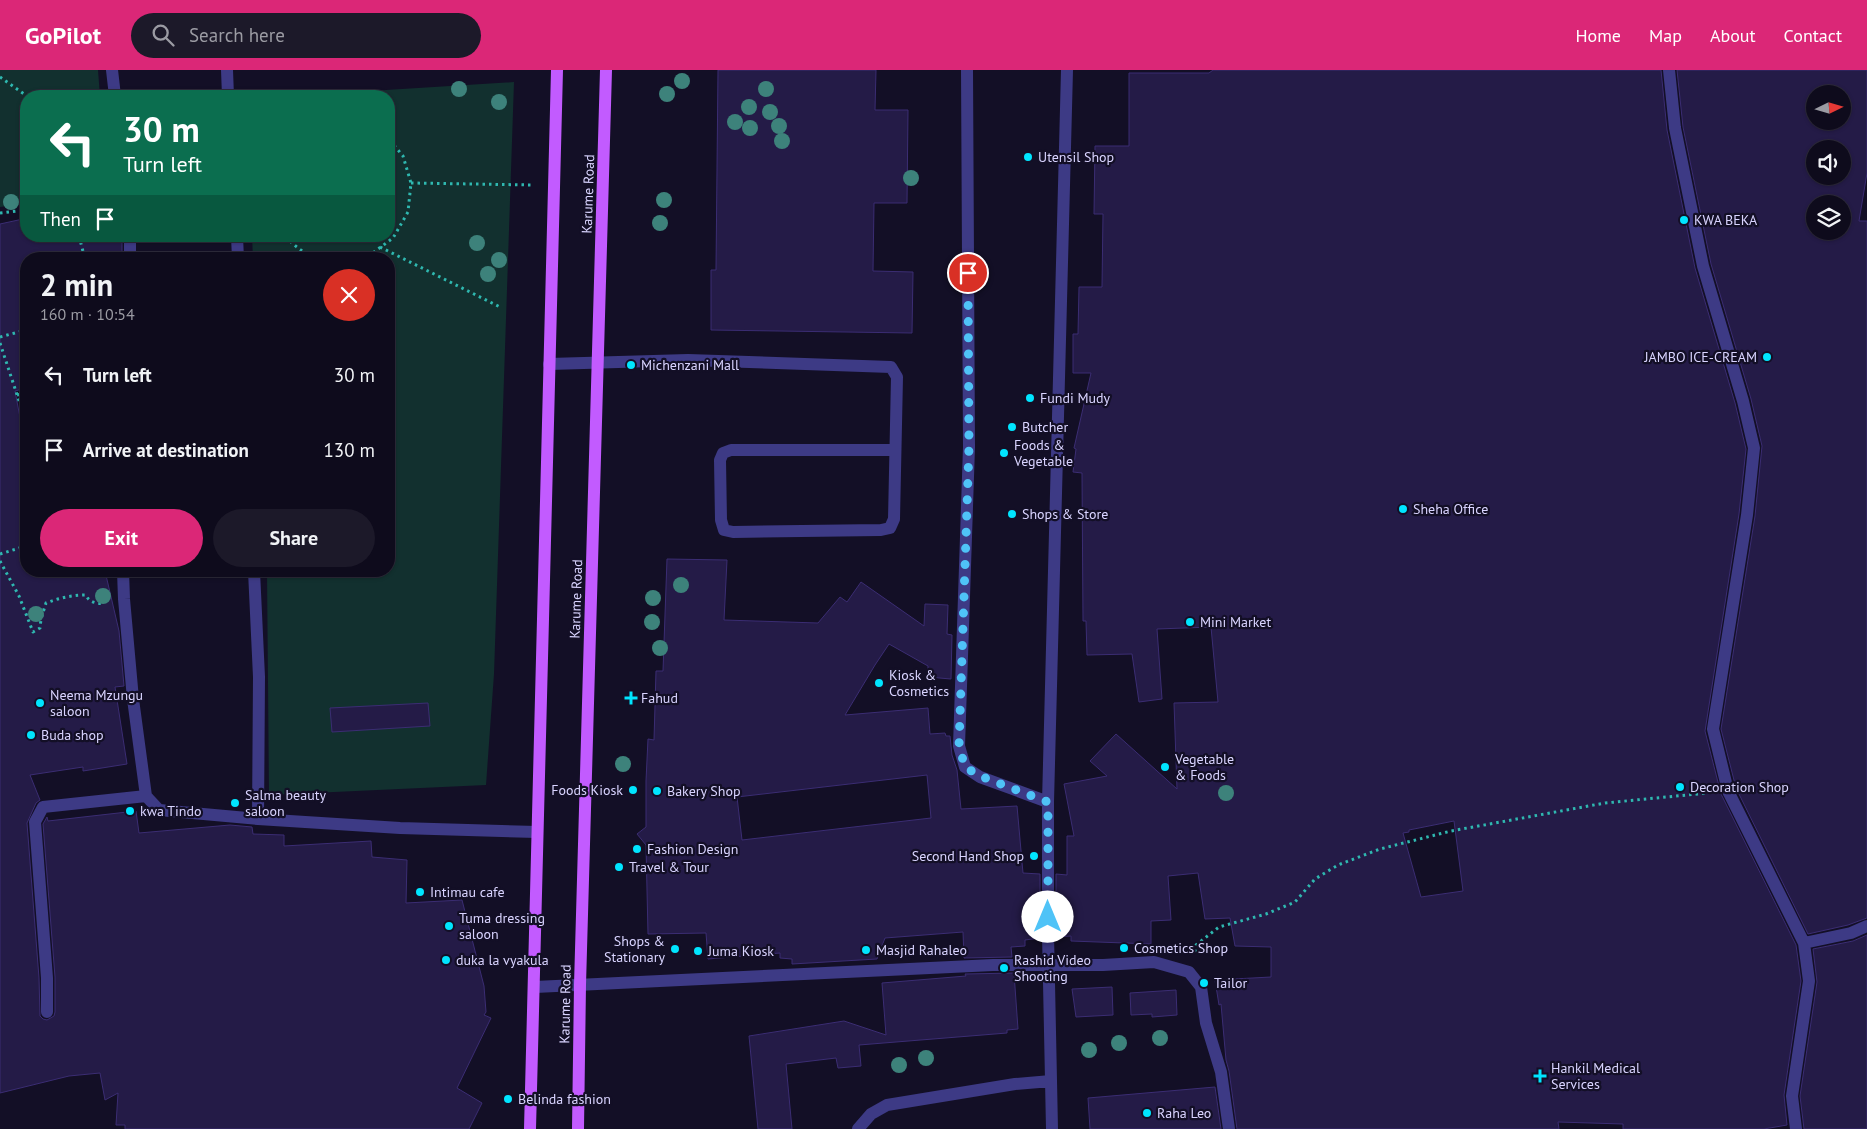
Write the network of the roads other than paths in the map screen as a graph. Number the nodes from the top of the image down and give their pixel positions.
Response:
1 (112, 70) edge
2 (227, 70) edge
3 (557, 70) edge
4 (606, 70) edge
5 (967, 70) edge
6 (1067, 70) edge
7 (1669, 70) edge
8 (114, 90) edge
9 (228, 90) edge
10 (598, 363) junction
11 (549, 364) junction
12 (895, 450) junction
13 (123, 577) edge
14 (254, 577) edge
15 (146, 796) junction
16 (1048, 802) junction
17 (258, 819) junction
18 (537, 832) junction
19 (1867, 926) edge
20 (1804, 943) junction
21 (1049, 964) junction
22 (580, 985) junction
23 (535, 987) junction
24 (47, 1012) dead end
25 (1051, 1081) junction
26 (530, 1129) edge
27 (578, 1129) edge
28 (858, 1129) edge
29 (1052, 1129) edge
30 (1228, 1129) edge
31 (1796, 1129) edge

1 - 8 street
2 - 9 street
3 - 11 main road
4 - 10 main road, Karume Road
5 - 16 street
6 - 16 street
7 - 20 street
10 - 11 street
10 - 12 street
10 - 22 main road, Karume Road
11 - 18 main road
12 - 12 street
13 - 15 street
14 - 17 street
15 - 17 street
15 - 24 street
16 - 21 street
17 - 18 street
18 - 23 main road
19 - 20 street
20 - 31 street
21 - 22 street
21 - 25 street
21 - 30 street
22 - 23 street
22 - 27 main road, Karume Road
23 - 26 main road
25 - 28 street
25 - 29 street

